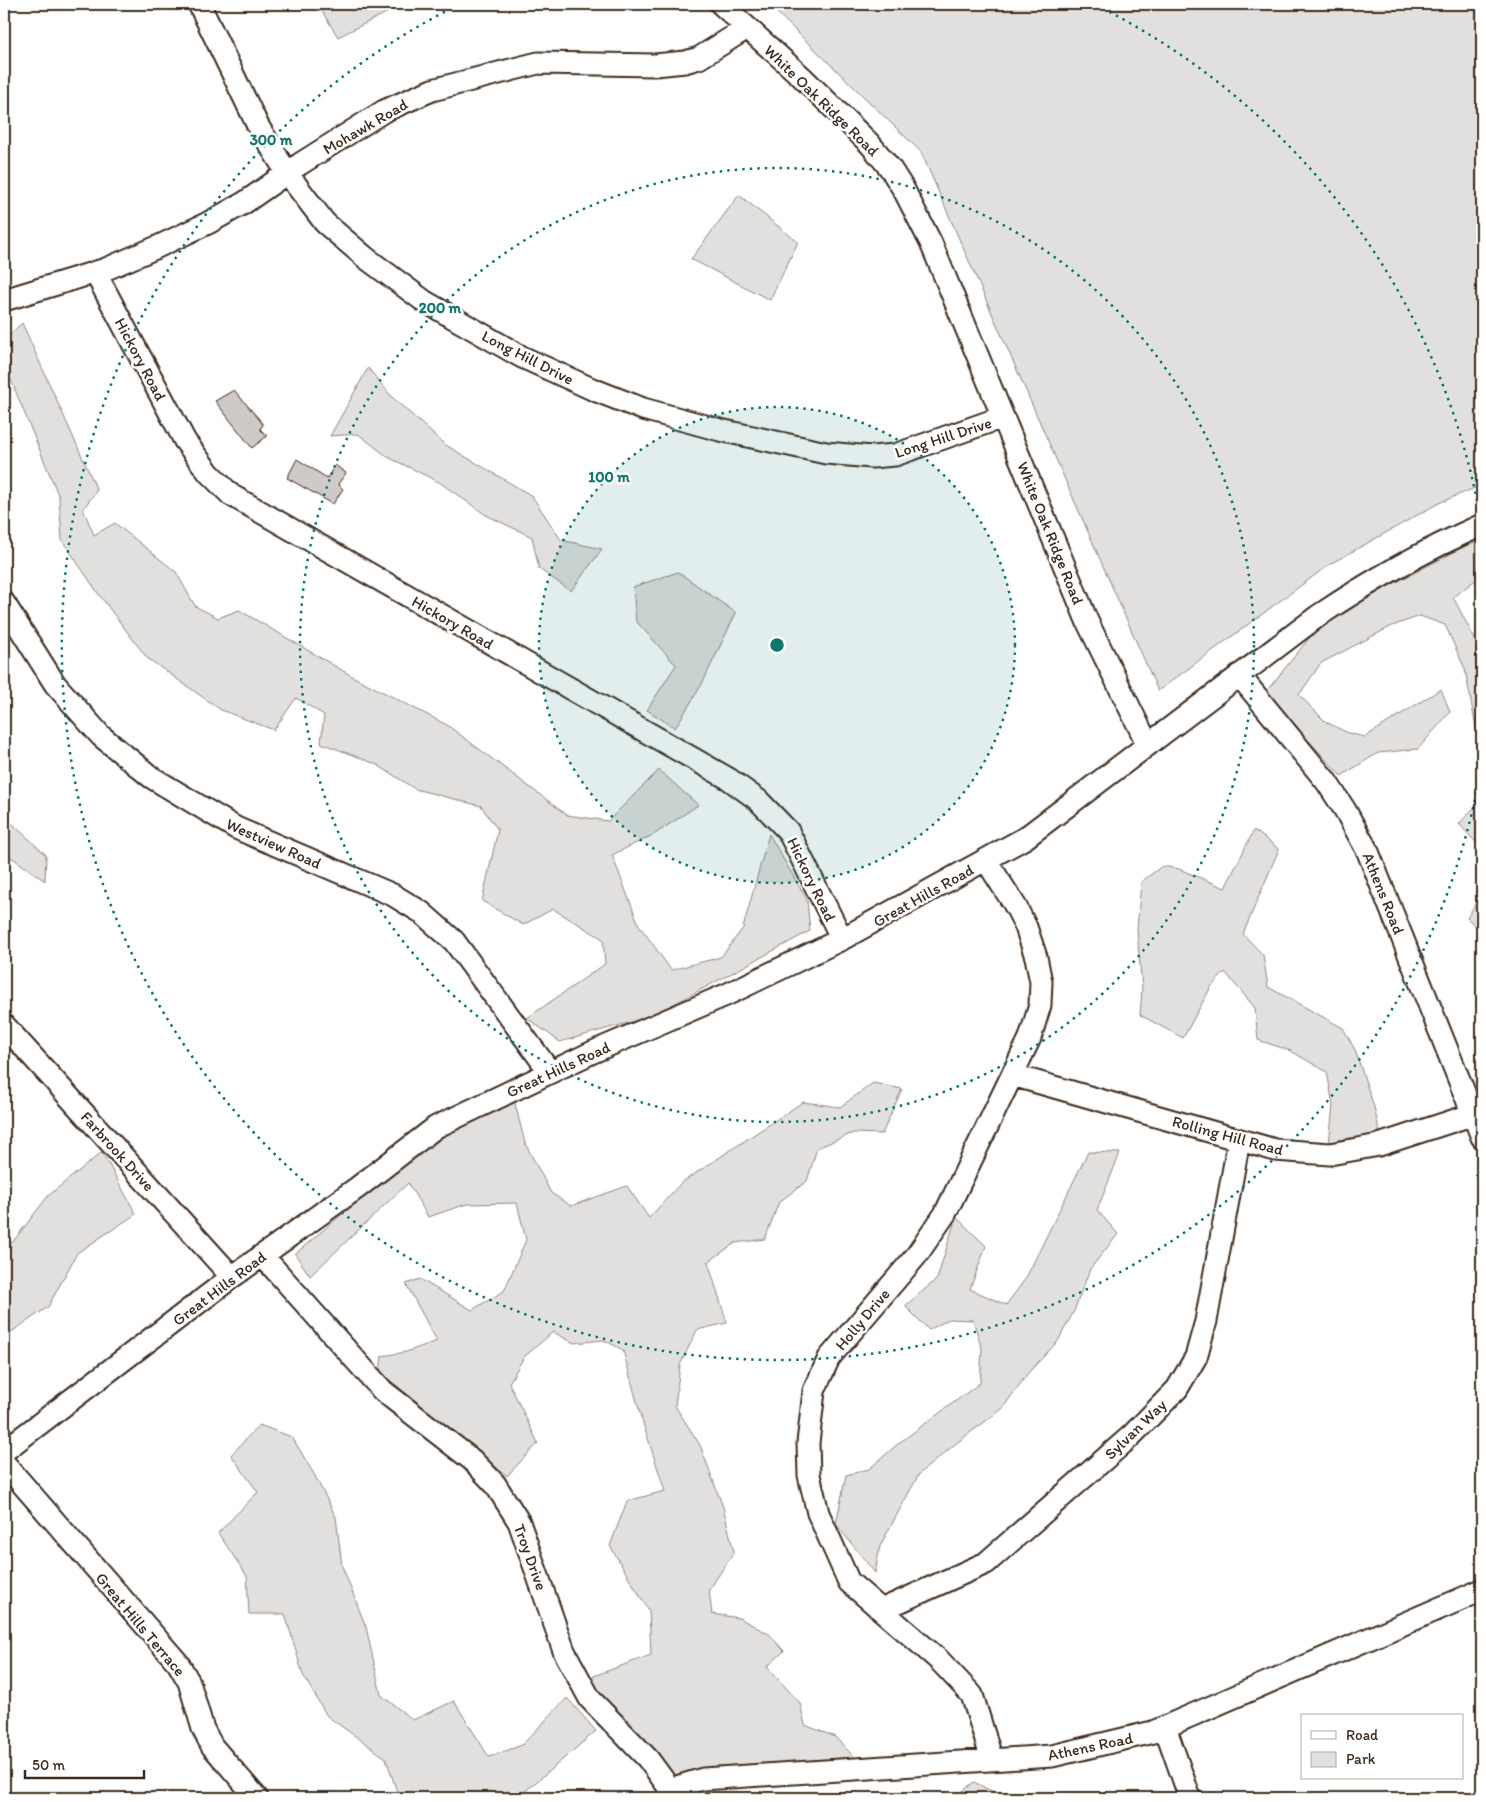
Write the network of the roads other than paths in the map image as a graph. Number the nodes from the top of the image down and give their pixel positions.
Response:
1 (199, 4) edge
2 (721, 4) edge
3 (747, 28) junction
4 (287, 173) junction
5 (95, 272) junction
6 (4, 300) edge
7 (1003, 417) junction
8 (1482, 524) edge
9 (4, 603) edge
10 (1239, 675) junction
11 (1148, 745) junction
12 (986, 860) junction
13 (842, 939) junction
14 (4, 1025) edge
15 (550, 1072) junction
16 (1012, 1075) junction
17 (1474, 1114) junction
18 (1482, 1137) edge
19 (1239, 1140) junction
20 (262, 1255) junction
21 (232, 1277) junction
22 (4, 1451) edge
23 (4, 1463) edge
24 (1482, 1590) edge
25 (881, 1610) junction
26 (1165, 1727) junction
27 (992, 1760) junction
28 (676, 1794) edge
29 (257, 1798) edge
30 (1190, 1798) edge

1 - 4 street, Long Hill Drive
2 - 3 street, White Oak Ridge Road
3 - 4 street, Mohawk Road
3 - 7 street, White Oak Ridge Road
4 - 5 street, Mohawk Road
4 - 7 street, Long Hill Drive
5 - 6 street, Mohawk Road
5 - 13 street, Hickory Road
7 - 11 street, White Oak Ridge Road
8 - 10 street
9 - 15 street, Westview Road
10 - 11 street
10 - 17 street, Athens Road
11 - 12 street, Great Hills Road
12 - 13 street, Great Hills Road
12 - 16 street, Holly Drive
13 - 15 street, Great Hills Road
14 - 21 street, Farbrook Drive
15 - 20 street, Great Hills Road
16 - 19 street, Rolling Hill Road
16 - 25 street, Holly Drive
17 - 18 street, Athens Road
17 - 19 street, Rolling Hill Road
19 - 25 street, Sylvan Way
20 - 21 street, Great Hills Road
20 - 28 street, Troy Drive
21 - 22 street, Great Hills Road
23 - 29 street, Great Hills Terrace
24 - 26 street, Athens Road
25 - 27 street, Holly Drive
26 - 27 street, Athens Road
26 - 30 street
27 - 28 street, Athens Road

